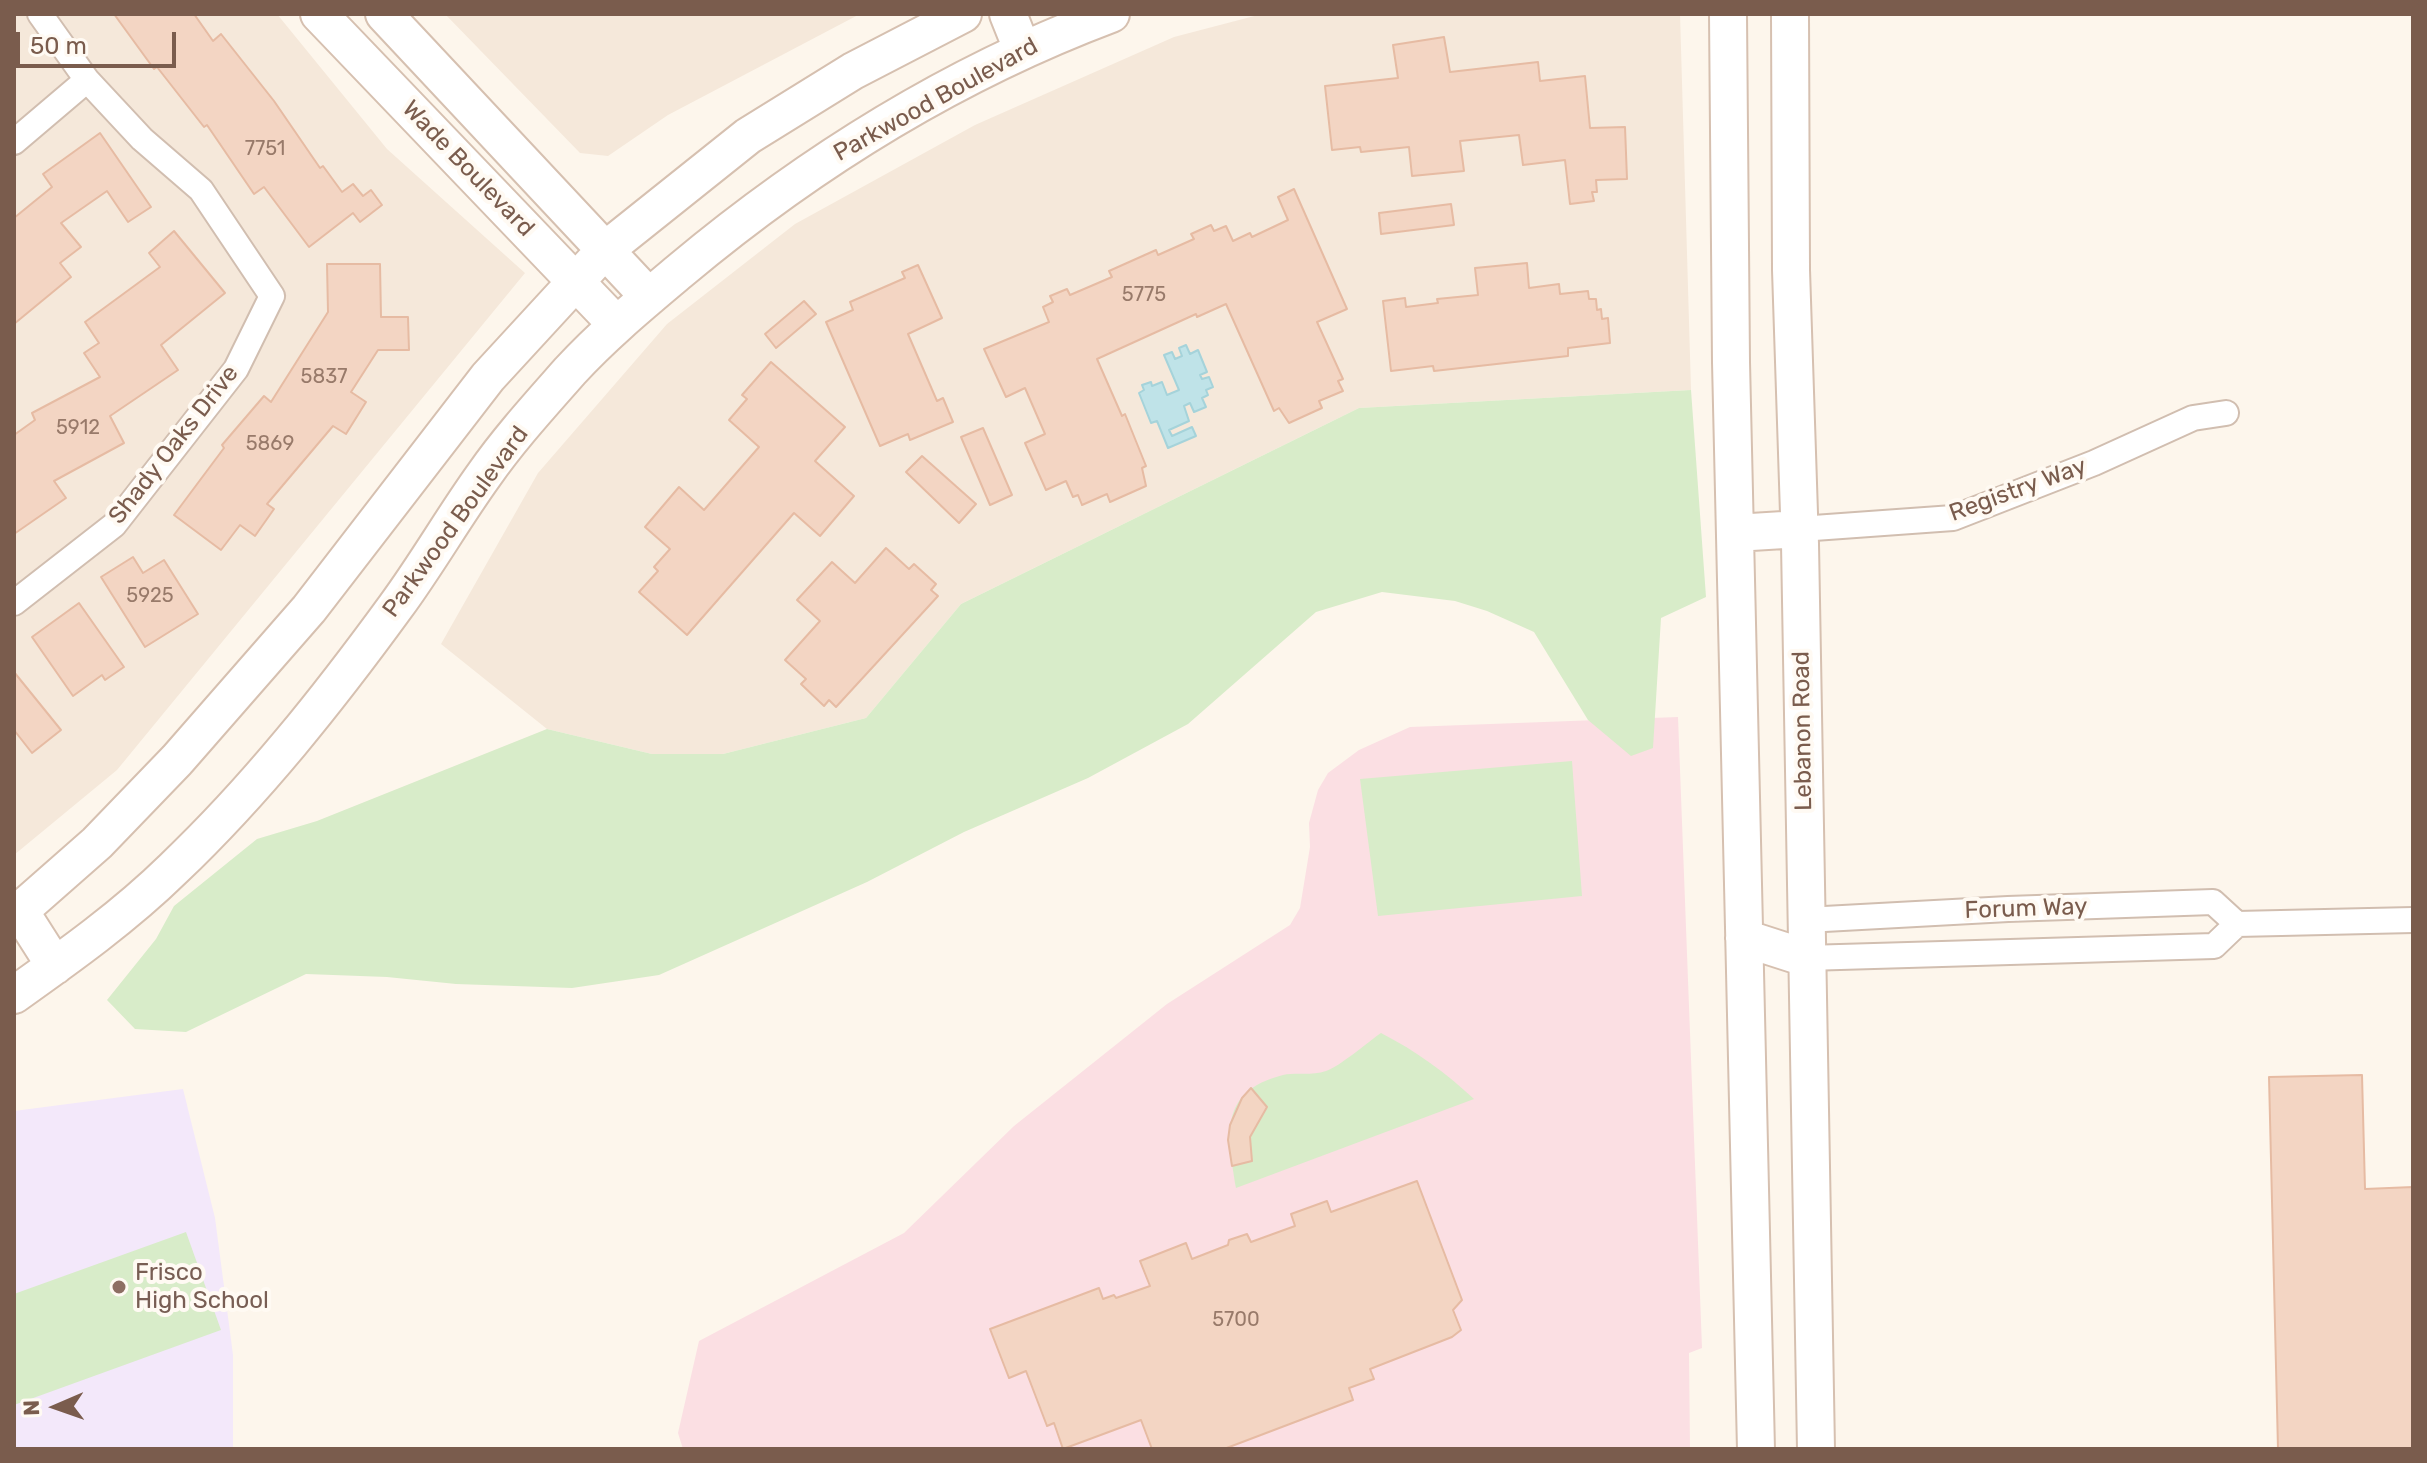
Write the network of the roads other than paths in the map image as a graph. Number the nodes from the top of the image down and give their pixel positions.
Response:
1 (40, 14) edge
2 (319, 14) edge
3 (384, 14) edge
4 (963, 14) edge
5 (1008, 14) edge
6 (1111, 14) edge
7 (1728, 14) edge
8 (1790, 14) edge
9 (1040, 33) edge
10 (87, 80) junction
11 (14, 142) edge
12 (604, 251) junction
13 (576, 280) junction
14 (649, 297) junction
15 (617, 325) junction
16 (2226, 413) dead end
17 (1800, 529) junction
18 (1735, 533) junction
19 (14, 603) edge
20 (17, 914) edge
21 (1806, 920) junction
22 (2413, 920) edge
23 (2237, 924) junction
24 (1744, 938) junction
25 (1806, 958) junction
26 (55, 966) junction
27 (14, 995) edge
28 (1756, 1449) edge
29 (1816, 1449) edge

1 - 10 street
2 - 13 main road, Wade Boulevard
3 - 12 main road, Wade Boulevard
4 - 12 main road
5 - 9 main road
6 - 9 main road, Parkwood Boulevard
7 - 18 main road
8 - 17 main road, Lebanon Road
9 - 14 main road, Parkwood Boulevard
10 - 11 street
10 - 19 street, Shady Oaks Drive
12 - 13 main road
12 - 14 main road, Wade Boulevard
13 - 15 main road, Wade Boulevard
13 - 20 main road
14 - 15 main road, Parkwood Boulevard
15 - 26 main road, Parkwood Boulevard
16 - 17 street, Registry Way
17 - 18 main road
17 - 21 main road, Lebanon Road
18 - 24 main road
20 - 26 main road
21 - 23 street, Forum Way
21 - 24 main road
21 - 25 main road, Lebanon Road
22 - 23 street
23 - 25 street, Forum Way
24 - 25 main road
24 - 28 main road
25 - 29 main road, Lebanon Road
26 - 27 main road, Parkwood Boulevard

